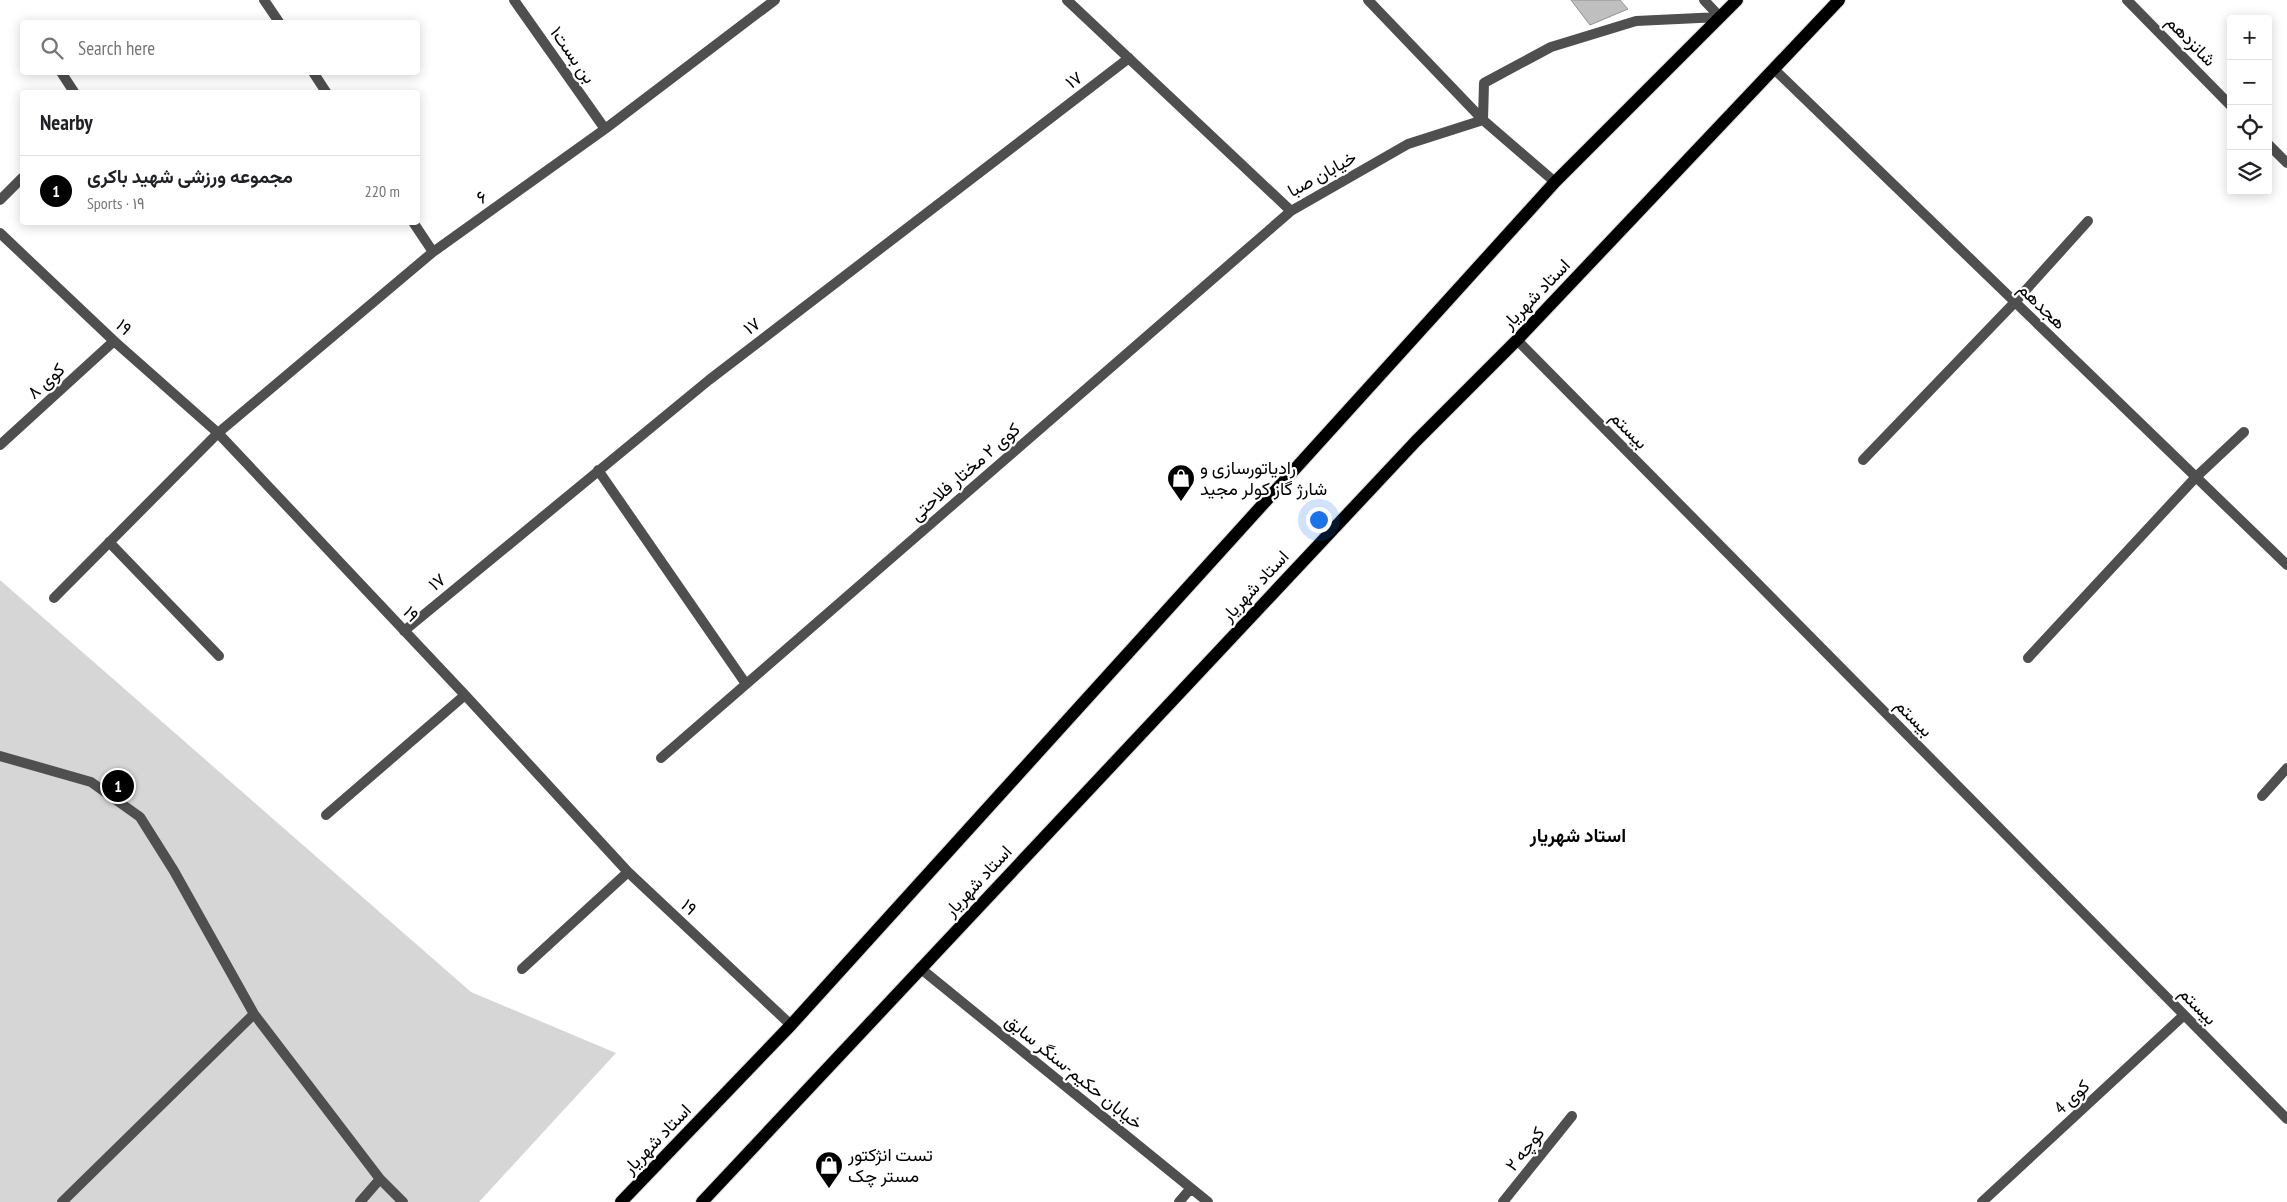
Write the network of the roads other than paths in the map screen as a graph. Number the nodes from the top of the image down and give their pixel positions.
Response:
1 (264, 0) edge
2 (514, 0) edge
3 (775, 0) edge
4 (1067, 0) edge
5 (1368, 0) edge
6 (1704, 0) edge
7 (1737, 0) edge
8 (1840, 0) edge
9 (2128, 0) edge
10 (1720, 17) junction
11 (278, 20) edge
12 (1129, 58) junction
13 (1774, 69) junction
14 (63, 75) edge
15 (315, 75) edge
16 (73, 90) edge
17 (325, 90) edge
18 (2230, 105) edge
19 (1483, 120) junction
20 (605, 129) junction
21 (2272, 148) edge
22 (2287, 163) edge
23 (20, 180) edge
24 (1555, 182) junction
25 (0, 200) edge
26 (1291, 211) junction
27 (2088, 221) dead end
28 (415, 225) edge
29 (0, 233) edge
30 (433, 252) junction
31 (2015, 302) junction
32 (1517, 340) junction
33 (114, 341) junction
34 (2244, 432) dead end
35 (218, 433) junction
36 (0, 445) edge
37 (1863, 460) dead end
38 (598, 470) junction
39 (2196, 477) junction
40 (109, 542) junction
41 (2287, 565) edge
42 (54, 598) dead end
43 (404, 630) junction
44 (219, 656) dead end
45 (2028, 658) dead end
46 (746, 684) junction
47 (465, 695) junction
48 (0, 756) edge
49 (661, 758) dead end
50 (2287, 768) edge
51 (2262, 796) dead end
52 (326, 815) dead end
53 (628, 872) junction
54 (920, 968) junction
55 (522, 969) dead end
56 (254, 1014) junction
57 (2184, 1015) junction
58 (791, 1025) junction
59 (1572, 1116) dead end
60 (2287, 1120) edge
61 (380, 1179) junction
62 (1190, 1188) junction
63 (62, 1202) edge
64 (360, 1202) edge
65 (403, 1202) edge
66 (621, 1202) edge
67 (702, 1202) edge
68 (1179, 1202) edge
69 (1208, 1202) edge
70 (1503, 1202) edge
71 (1982, 1202) edge

1 - 11 street
2 - 20 street, بن بست۱
3 - 20 street, ۶
4 - 12 street, خیابان صبا
5 - 19 street
6 - 10 street
7 - 10 main road, استاد شهریار
8 - 13 main road, استاد شهریار
9 - 18 street, شانزدهم
10 - 19 street
10 - 24 main road, استاد شهریار
12 - 26 street, خیابان صبا
12 - 38 street, ۱۷
13 - 31 street, هجدهم
13 - 32 main road, استاد شهریار
14 - 16 street
15 - 17 street
19 - 24 street
19 - 26 street, خیابان صبا
20 - 30 street, ۶
21 - 22 street
23 - 25 street
24 - 58 main road, استاد شهریار
26 - 46 street, کوی ۲ مختار فلاحتی
27 - 31 street
28 - 30 street
29 - 33 street, ۱۹
30 - 35 street, ۶
31 - 37 street
31 - 39 street, هجدهم
32 - 54 main road, استاد شهریار
32 - 57 street, بیستم
33 - 35 street, ۱۹
33 - 36 street, کوی ۸
34 - 39 street
35 - 40 street, ۶
35 - 43 street, ۱۹
38 - 43 street, ۱۷
38 - 46 street
39 - 41 street, هجدهم
39 - 45 street
40 - 42 street, ۶
40 - 44 street
43 - 47 street, ۱۹
46 - 49 street, کوی ۲ مختار فلاحتی
47 - 52 street
47 - 53 street, ۱۹
48 - 56 street
50 - 51 street
53 - 55 street
53 - 58 street, ۱۹
54 - 62 street, خیابان حکیم-سنگر سابق
54 - 67 main road, استاد شهریار
56 - 61 street
56 - 63 street
57 - 60 street, بیستم
57 - 71 street, کوی 4
58 - 66 main road, استاد شهریار
59 - 70 street, کوچه ۲
61 - 64 street
61 - 65 street
62 - 68 street
62 - 69 street, خیابان حکیم-سنگر سابق

